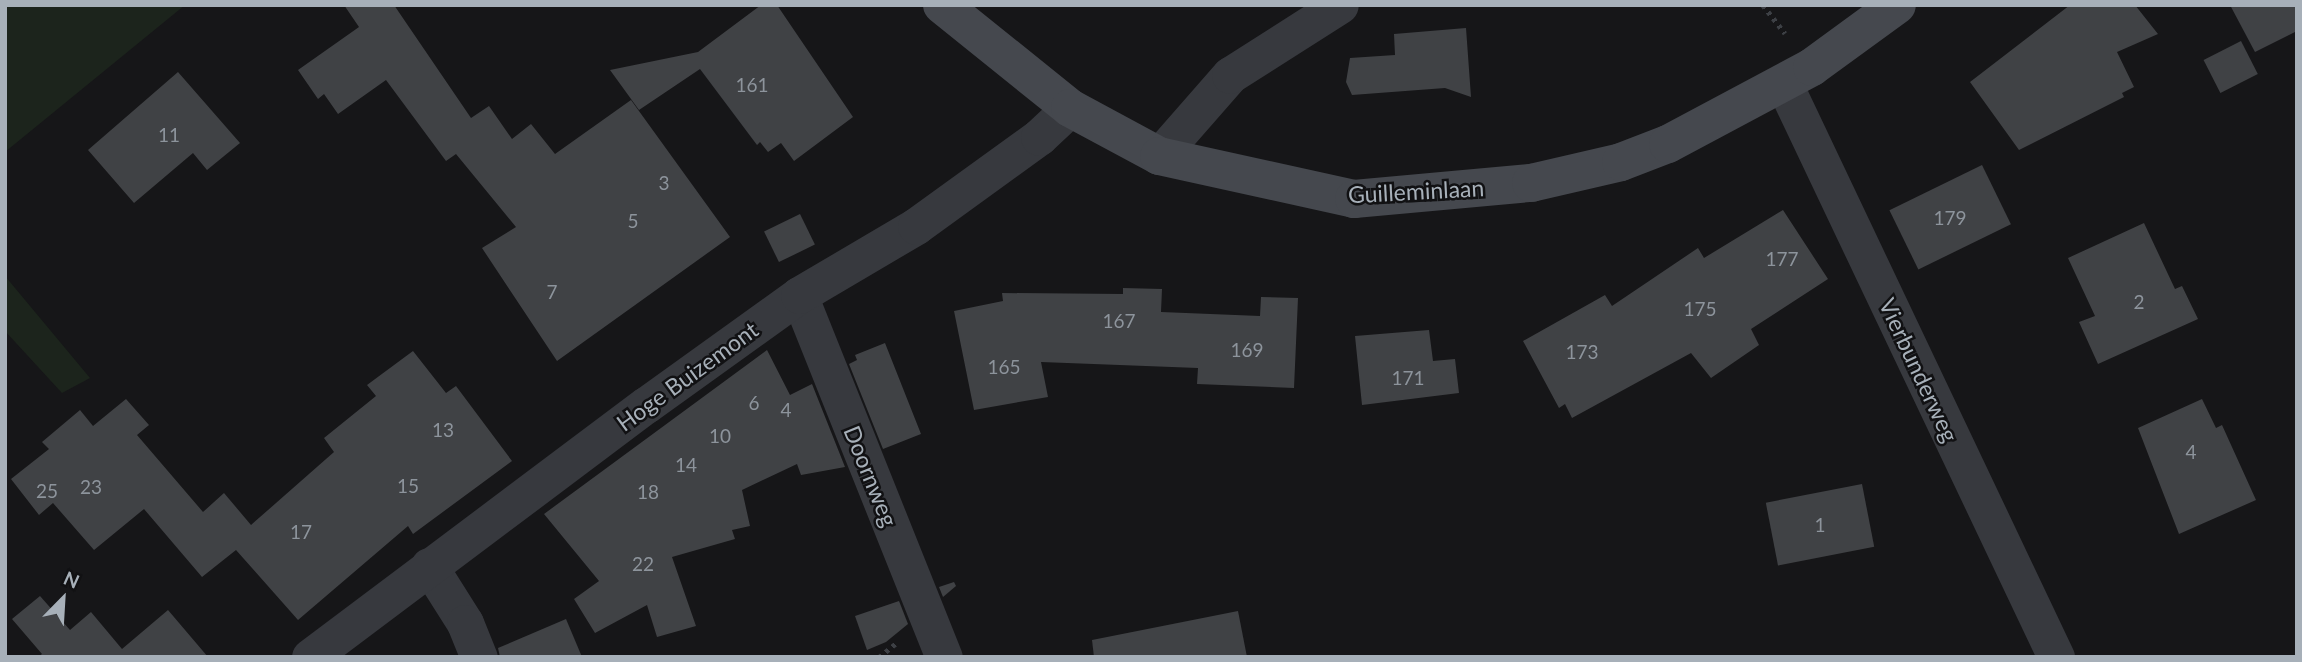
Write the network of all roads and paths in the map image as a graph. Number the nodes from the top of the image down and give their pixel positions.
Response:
1 (942, 5) edge
2 (1340, 5) edge
3 (1897, 5) edge
4 (1783, 82) junction
5 (1070, 108) junction
6 (1158, 156) junction
7 (799, 295) junction
8 (429, 566) junction
9 (310, 657) edge
10 (479, 657) edge
11 (944, 657) edge
12 (2056, 657) edge

1 - 5 main road, Guilleminlaan
2 - 6 street
3 - 4 main road, Guilleminlaan
4 - 6 main road, Guilleminlaan
4 - 12 street, Vierbunderweg
5 - 6 main road, Guilleminlaan
5 - 7 street, Hoge Buizemont
7 - 8 street, Hoge Buizemont
7 - 11 street, Doornweg
8 - 9 street, Hoge Buizemont
8 - 10 street

